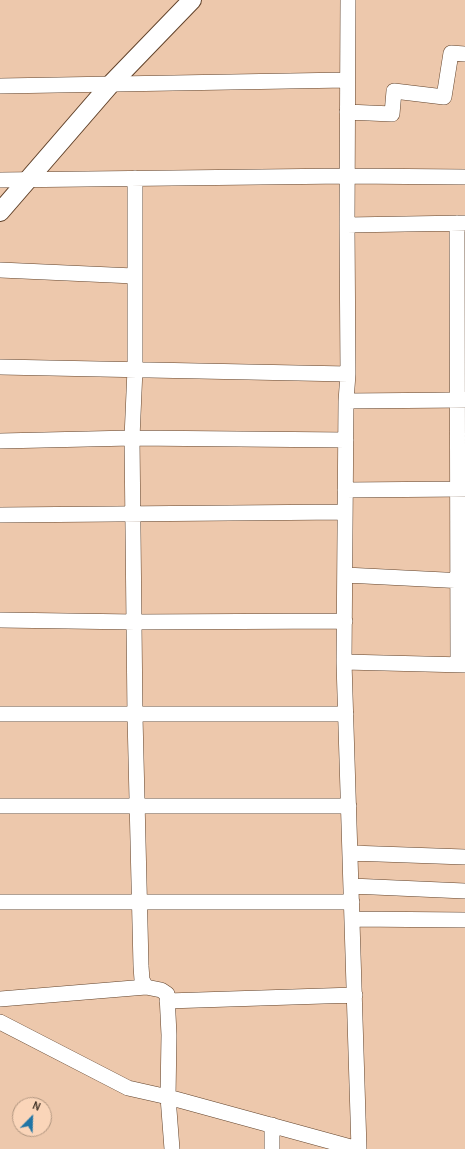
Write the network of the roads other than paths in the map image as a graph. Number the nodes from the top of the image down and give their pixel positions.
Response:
1 (192, 0) edge
2 (348, 0) edge
3 (465, 54) edge
4 (347, 80) junction
5 (0, 86) edge
6 (109, 86) junction
7 (347, 112) junction
8 (347, 176) junction
9 (465, 176) edge
10 (135, 178) junction
11 (0, 180) edge
12 (29, 180) junction
13 (0, 212) edge
14 (461, 223) edge
15 (347, 225) junction
16 (0, 270) edge
17 (134, 276) junction
18 (0, 368) edge
19 (135, 369) junction
20 (348, 374) junction
21 (461, 400) edge
22 (346, 401) junction
23 (132, 438) junction
24 (346, 440) junction
25 (0, 441) edge
26 (461, 489) edge
27 (345, 490) junction
28 (345, 512) junction
29 (133, 514) junction
30 (0, 515) edge
31 (345, 575) junction
32 (461, 581) edge
33 (0, 620) edge
34 (345, 620) junction
35 (135, 622) junction
36 (344, 662) junction
37 (462, 665) edge
38 (0, 714) edge
39 (135, 714) junction
40 (346, 714) junction
41 (0, 806) edge
42 (137, 806) junction
43 (349, 806) junction
44 (350, 853) junction
45 (465, 857) edge
46 (351, 886) junction
47 (465, 891) edge
48 (140, 901) junction
49 (0, 902) edge
50 (352, 902) junction
51 (352, 919) junction
52 (465, 920) edge
53 (146, 987) junction
54 (355, 995) junction
55 (0, 999) edge
56 (167, 1001) junction
57 (0, 1022) edge
58 (168, 1097) junction
59 (272, 1126) junction
60 (172, 1149) edge
61 (272, 1149) edge
62 (359, 1149) edge

1 - 6 street
2 - 4 street
3 - 7 street
4 - 6 street
4 - 7 street
5 - 6 street
6 - 12 street
7 - 8 street
8 - 9 street
8 - 10 street
8 - 15 street
10 - 12 street
10 - 17 street
11 - 12 street
12 - 13 street
14 - 15 street
14 - 21 street
15 - 20 street
16 - 17 street
17 - 19 street
18 - 19 street
19 - 20 street
19 - 23 street
20 - 22 street
21 - 22 street
21 - 26 street
22 - 24 street
23 - 24 street
23 - 25 street
23 - 29 street
24 - 27 street
26 - 27 street
26 - 32 street
27 - 28 street
28 - 29 street
28 - 31 street
29 - 30 street
29 - 35 street
31 - 32 street
31 - 34 street
32 - 37 street
33 - 35 street
34 - 35 street
34 - 36 street
35 - 39 street
36 - 37 street
36 - 40 street
38 - 39 street
39 - 40 street
39 - 42 street
40 - 43 street
41 - 42 street
42 - 43 street
42 - 48 street
43 - 44 street
44 - 45 street
44 - 46 street
46 - 47 street
46 - 50 street
48 - 49 street
48 - 50 street
48 - 53 street
50 - 51 street
51 - 52 street
51 - 54 street
53 - 55 street
53 - 56 street
54 - 56 street
54 - 62 street
56 - 58 street
57 - 58 street
58 - 59 street
58 - 60 street
59 - 61 street
59 - 62 street

